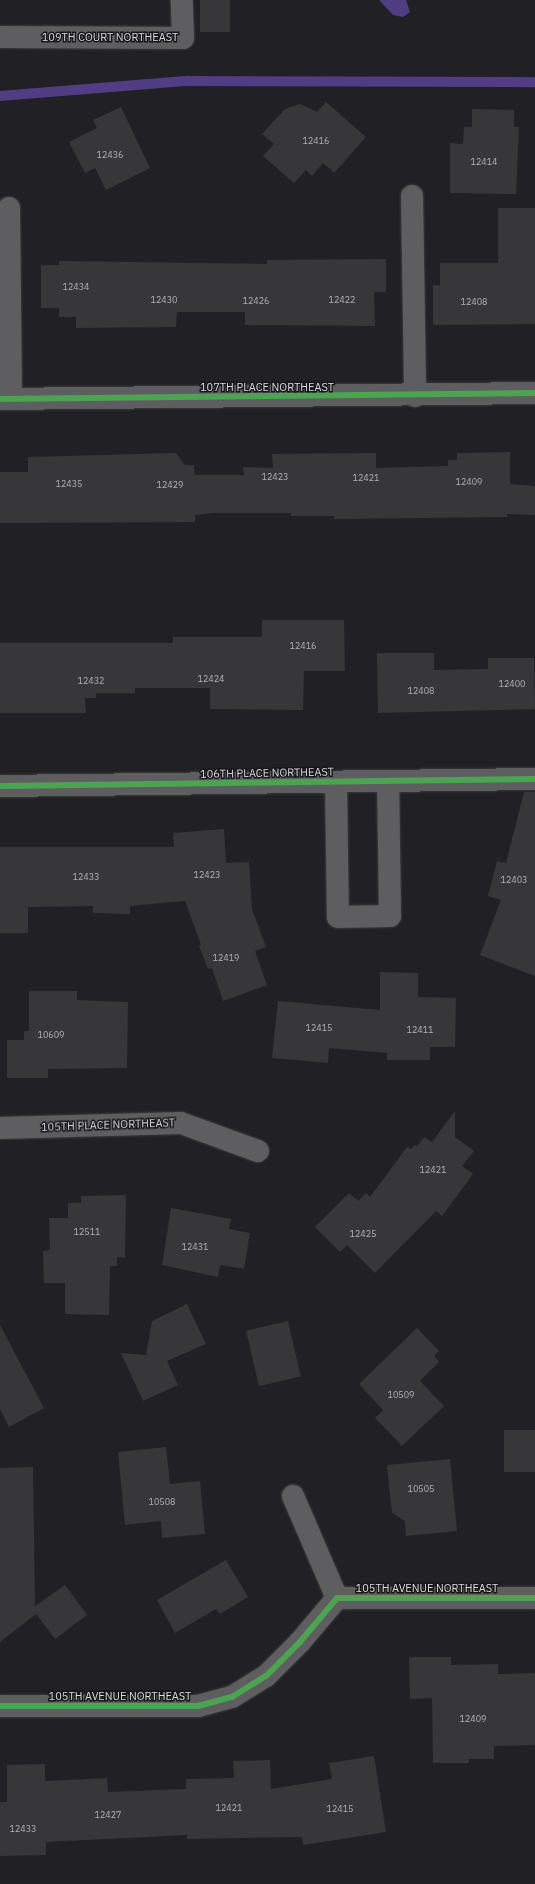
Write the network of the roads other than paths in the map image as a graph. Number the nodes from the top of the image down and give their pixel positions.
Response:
1 (182, 0) edge
2 (0, 37) edge
3 (412, 196) dead end
4 (9, 208) dead end
5 (535, 394) edge
6 (415, 396) junction
7 (6, 399) edge
8 (535, 779) edge
9 (388, 781) junction
10 (336, 782) junction
11 (0, 786) edge
12 (0, 1128) edge
13 (258, 1151) dead end
14 (293, 1496) dead end
15 (336, 1598) junction
16 (535, 1598) edge
17 (0, 1706) edge

1 - 2 street, 109TH COURT NORTHEAST
3 - 6 street
4 - 7 street
5 - 6 street, 107TH PLACE NORTHEAST
6 - 7 street, 107TH PLACE NORTHEAST
8 - 9 street, 106TH PLACE NORTHEAST
9 - 10 street, 106TH PLACE NORTHEAST
9 - 10 street
10 - 11 street, 106TH PLACE NORTHEAST
12 - 13 street, 105TH PLACE NORTHEAST
14 - 15 street
15 - 16 street, 105TH AVENUE NORTHEAST
15 - 17 street, 105TH AVENUE NORTHEAST

